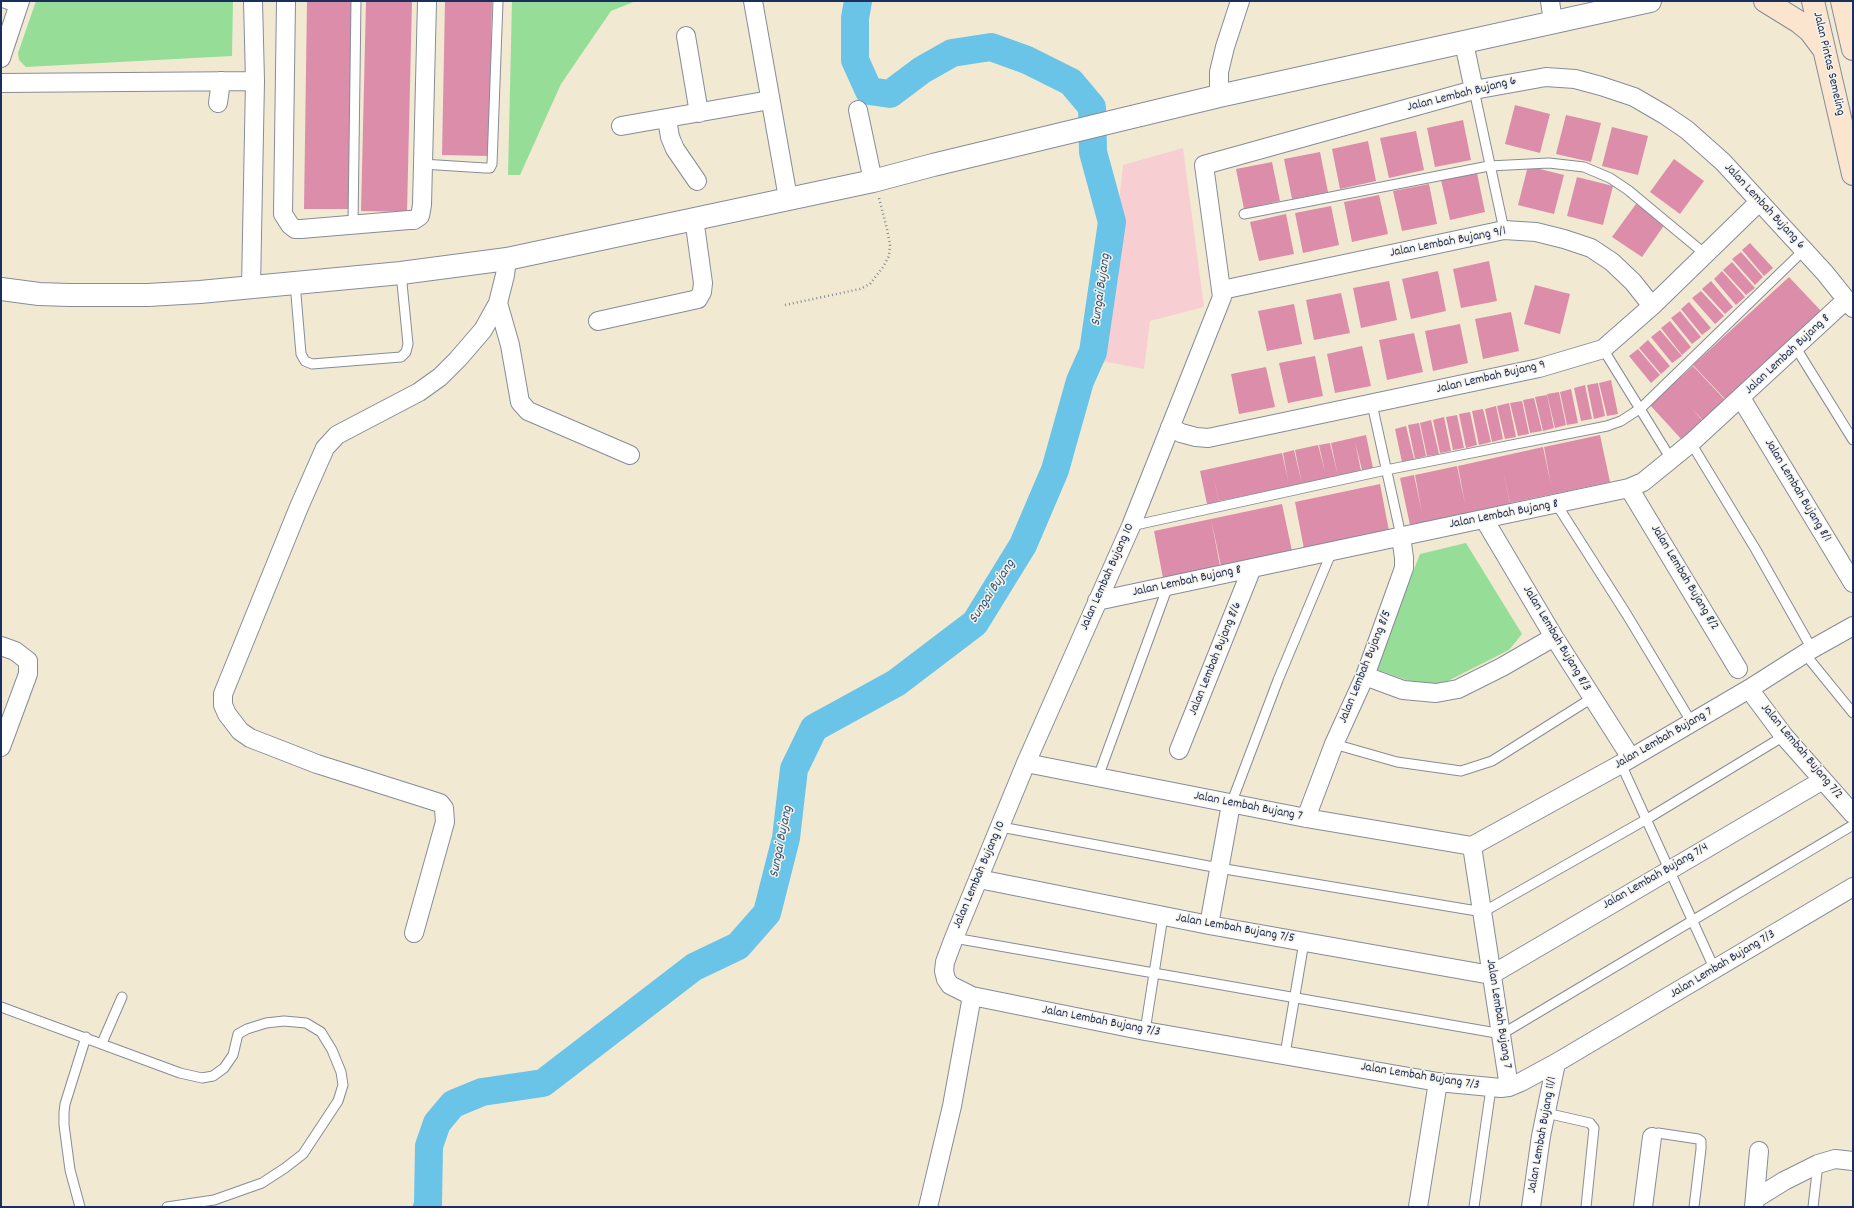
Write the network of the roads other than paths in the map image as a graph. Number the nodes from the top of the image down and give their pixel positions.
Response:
1 (253, 1) edge
2 (286, 1) edge
3 (356, 1) edge
4 (427, 1) edge
5 (498, 1) edge
6 (753, 1) edge
7 (1240, 1) edge
8 (1550, 1) edge
9 (1650, 1) edge
10 (1765, 1) edge
11 (1813, 1) edge
12 (1842, 1) edge
13 (1, 2) edge
14 (19, 4) edge
15 (1553, 22) junction
16 (686, 36) dead end
17 (1464, 43) junction
18 (1853, 49) edge
19 (1825, 51) junction
20 (1, 58) edge
21 (221, 81) junction
22 (255, 81) junction
23 (1, 83) edge
24 (1474, 90) junction
25 (1219, 96) junction
26 (770, 100) junction
27 (218, 103) dead end
28 (858, 110) dead end
29 (699, 113) junction
30 (667, 119) junction
31 (620, 126) dead end
32 (422, 164) junction
33 (1204, 165) joint
34 (1489, 166) junction
35 (1853, 174) edge
36 (697, 181) dead end
37 (873, 181) junction
38 (788, 198) junction
39 (1759, 202) junction
40 (1244, 214) dead end
41 (694, 218) junction
42 (353, 224) junction
43 (1504, 230) junction
44 (1804, 250) junction
45 (1705, 254) junction
46 (507, 259) junction
47 (402, 273) junction
48 (295, 283) junction
49 (251, 287) junction
50 (1222, 290) junction
51 (3, 293) edge
52 (498, 303) junction
53 (1850, 304) edge
54 (1652, 306) junction
55 (598, 321) dead end
56 (1796, 348) junction
57 (1603, 349) junction
58 (1741, 398) junction
59 (1372, 404) junction
60 (1641, 408) junction
61 (1170, 427) junction
62 (1853, 440) edge
63 (1691, 444) junction
64 (630, 455) dead end
65 (1671, 459) junction
66 (1386, 470) junction
67 (1630, 488) junction
68 (1557, 505) junction
69 (1484, 519) junction
70 (1131, 526) junction
71 (1401, 536) junction
72 (1332, 551) junction
73 (1252, 568) junction
74 (1853, 583) edge
75 (1168, 586) junction
76 (1097, 601) junction
77 (1853, 626) edge
78 (1554, 637) junction
79 (1, 646) edge
80 (1809, 651) junction
81 (1738, 669) dead end
82 (1365, 676) junction
83 (1749, 689) junction
84 (1592, 698) junction
85 (1853, 713) edge
86 (1692, 723) junction
87 (1784, 736) junction
88 (1334, 744) junction
89 (1, 747) edge
90 (1179, 750) dead end
91 (1626, 761) junction
92 (1026, 763) junction
93 (1098, 777) junction
94 (1823, 780) junction
95 (1231, 804) junction
96 (1853, 814) edge
97 (1306, 818) junction
98 (1647, 819) junction
99 (1853, 825) edge
100 (1001, 828) junction
101 (1472, 846) junction
102 (1219, 868) junction
103 (1670, 869) junction
104 (979, 879) junction
105 (1853, 887) edge
106 (1483, 912) junction
107 (1163, 916) junction
108 (1692, 919) junction
109 (1209, 925) junction
110 (414, 933) dead end
111 (954, 938) junction
112 (1304, 942) junction
113 (1715, 970) junction
114 (1153, 973) junction
115 (1491, 975) junction
116 (946, 979) joint
117 (972, 996) junction
118 (122, 997) dead end
119 (1295, 998) junction
120 (1, 1007) edge
121 (1145, 1031) junction
122 (1502, 1034) junction
123 (86, 1037) junction
124 (102, 1043) junction
125 (1285, 1054) junction
126 (1556, 1062) junction
127 (1438, 1082) junction
128 (1509, 1087) junction
129 (1491, 1088) junction
130 (1546, 1113) junction
131 (1652, 1137) joint
132 (1759, 1151) dead end
133 (1853, 1161) edge
134 (1818, 1164) junction
135 (1755, 1203) edge
136 (80, 1207) edge
137 (167, 1207) edge
138 (928, 1207) edge
139 (1418, 1207) edge
140 (1474, 1207) edge
141 (1530, 1207) edge
142 (1586, 1207) edge
143 (1643, 1207) edge
144 (1694, 1207) edge
145 (1812, 1207) edge

1 - 22 street
2 - 42 street
3 - 42 lane
4 - 32 street
5 - 32 lane
6 - 26 street
7 - 25 street
8 - 15 street
9 - 15 street
10 - 19 main road
11 - 19 main road, Jalan Pintas Semeling
12 - 18 main road
13 - 14 lane
14 - 20 street
15 - 17 street
16 - 29 street
17 - 24 street
17 - 25 street
19 - 35 main road, Jalan Pintas Semeling
21 - 22 street
21 - 23 street
21 - 27 street
22 - 49 street
24 - 33 street, Jalan Lembah Bujang 6
24 - 34 lane
24 - 39 street, Jalan Lembah Bujang 6
25 - 37 street
26 - 29 street
26 - 38 street
28 - 37 street
29 - 30 street
30 - 31 street
30 - 36 street
32 - 42 street
33 - 50 street, Jalan Lembah Bujang 10
34 - 40 lane
34 - 43 lane
34 - 45 lane
37 - 38 street
38 - 41 street
39 - 44 street, Jalan Lembah Bujang 6
39 - 45 street, Jalan Lembah Bujang 9
41 - 46 street
41 - 55 street
43 - 50 street, Jalan Lembah Bujang 9/1
43 - 54 street, Jalan Lembah Bujang 9/1
44 - 53 street, Jalan Lembah Bujang 6
44 - 60 lane
45 - 54 street, Jalan Lembah Bujang 9
46 - 47 street
46 - 52 street
47 - 48 street
47 - 48 lane
48 - 49 street
49 - 51 street
50 - 61 street, Jalan Lembah Bujang 10
52 - 64 street
52 - 110 street
53 - 56 street, Jalan Lembah Bujang 8
54 - 57 street, Jalan Lembah Bujang 9
56 - 58 street, Jalan Lembah Bujang 8
56 - 62 lane
57 - 59 street, Jalan Lembah Bujang 9
57 - 60 lane
58 - 63 street, Jalan Lembah Bujang 8
58 - 74 street, Jalan Lembah Bujang 8/1
59 - 61 street, Jalan Lembah Bujang 9
59 - 66 lane
60 - 65 lane
60 - 66 lane
61 - 70 street, Jalan Lembah Bujang 10
63 - 65 street, Jalan Lembah Bujang 8
63 - 80 lane
65 - 67 street, Jalan Lembah Bujang 8
66 - 70 lane
66 - 71 lane
67 - 68 street, Jalan Lembah Bujang 8
67 - 81 street, Jalan Lembah Bujang 8/2
68 - 69 street, Jalan Lembah Bujang 8
68 - 86 lane
69 - 71 street, Jalan Lembah Bujang 8
69 - 78 street, Jalan Lembah Bujang 8/3
70 - 76 street, Jalan Lembah Bujang 10
71 - 72 street, Jalan Lembah Bujang 8
71 - 82 street, Jalan Lembah Bujang 8/5
72 - 73 street, Jalan Lembah Bujang 8
72 - 95 lane
73 - 75 street, Jalan Lembah Bujang 8
73 - 90 street, Jalan Lembah Bujang 8/6
75 - 76 street, Jalan Lembah Bujang 8
75 - 93 lane
76 - 92 street, Jalan Lembah Bujang 10
77 - 80 street, Jalan Lembah Bujang 7
78 - 82 street
78 - 84 street, Jalan Lembah Bujang 8/3
79 - 89 street
80 - 83 street, Jalan Lembah Bujang 7
80 - 85 lane
82 - 88 street, Jalan Lembah Bujang 8/5
83 - 86 street, Jalan Lembah Bujang 7
83 - 87 street, Jalan Lembah Bujang 7/2
84 - 88 lane
84 - 91 street, Jalan Lembah Bujang 8/3
86 - 91 street, Jalan Lembah Bujang 7
87 - 94 street, Jalan Lembah Bujang 7/2
87 - 98 lane
88 - 97 street, Jalan Lembah Bujang 8/5
91 - 98 lane
91 - 101 street, Jalan Lembah Bujang 7
92 - 93 street, Jalan Lembah Bujang 7
92 - 100 street, Jalan Lembah Bujang 10
93 - 95 street, Jalan Lembah Bujang 7
94 - 96 street, Jalan Lembah Bujang 7/2
94 - 103 street, Jalan Lembah Bujang 7/4
95 - 97 street, Jalan Lembah Bujang 7
95 - 102 street
97 - 101 street, Jalan Lembah Bujang 7
98 - 103 lane
98 - 106 lane
99 - 108 lane
100 - 102 lane
100 - 104 street, Jalan Lembah Bujang 10
101 - 106 street, Jalan Lembah Bujang 7
102 - 106 lane
102 - 109 street
103 - 108 lane
103 - 115 street, Jalan Lembah Bujang 7/4
104 - 107 street, Jalan Lembah Bujang 7/5
104 - 111 street, Jalan Lembah Bujang 10
105 - 113 street, Jalan Lembah Bujang 7/3
106 - 115 street, Jalan Lembah Bujang 7
107 - 109 street, Jalan Lembah Bujang 7/5
107 - 114 lane
108 - 113 lane
108 - 122 lane
109 - 112 street, Jalan Lembah Bujang 7/5
111 - 114 lane
111 - 116 street, Jalan Lembah Bujang 10
112 - 115 street, Jalan Lembah Bujang 7/5
112 - 119 lane
113 - 126 street, Jalan Lembah Bujang 7/3
114 - 119 lane
114 - 121 lane
115 - 122 street, Jalan Lembah Bujang 7
116 - 117 street, Jalan Lembah Bujang 7/3
117 - 121 street, Jalan Lembah Bujang 7/3
117 - 138 street
118 - 124 lane
119 - 122 lane
119 - 125 lane
120 - 123 lane
121 - 125 street, Jalan Lembah Bujang 7/3
122 - 128 street, Jalan Lembah Bujang 7
123 - 124 lane
123 - 136 lane
124 - 137 lane
125 - 127 street, Jalan Lembah Bujang 7/3
126 - 128 street, Jalan Lembah Bujang 7/3
126 - 130 street, Jalan Lembah Bujang 11/1
127 - 129 street, Jalan Lembah Bujang 7/3
127 - 139 street
128 - 129 street, Jalan Lembah Bujang 7/3
129 - 140 lane
130 - 141 street, Jalan Lembah Bujang 11/1
130 - 142 lane
131 - 143 street
131 - 144 lane
132 - 135 street
133 - 134 street
134 - 135 street
134 - 145 lane

